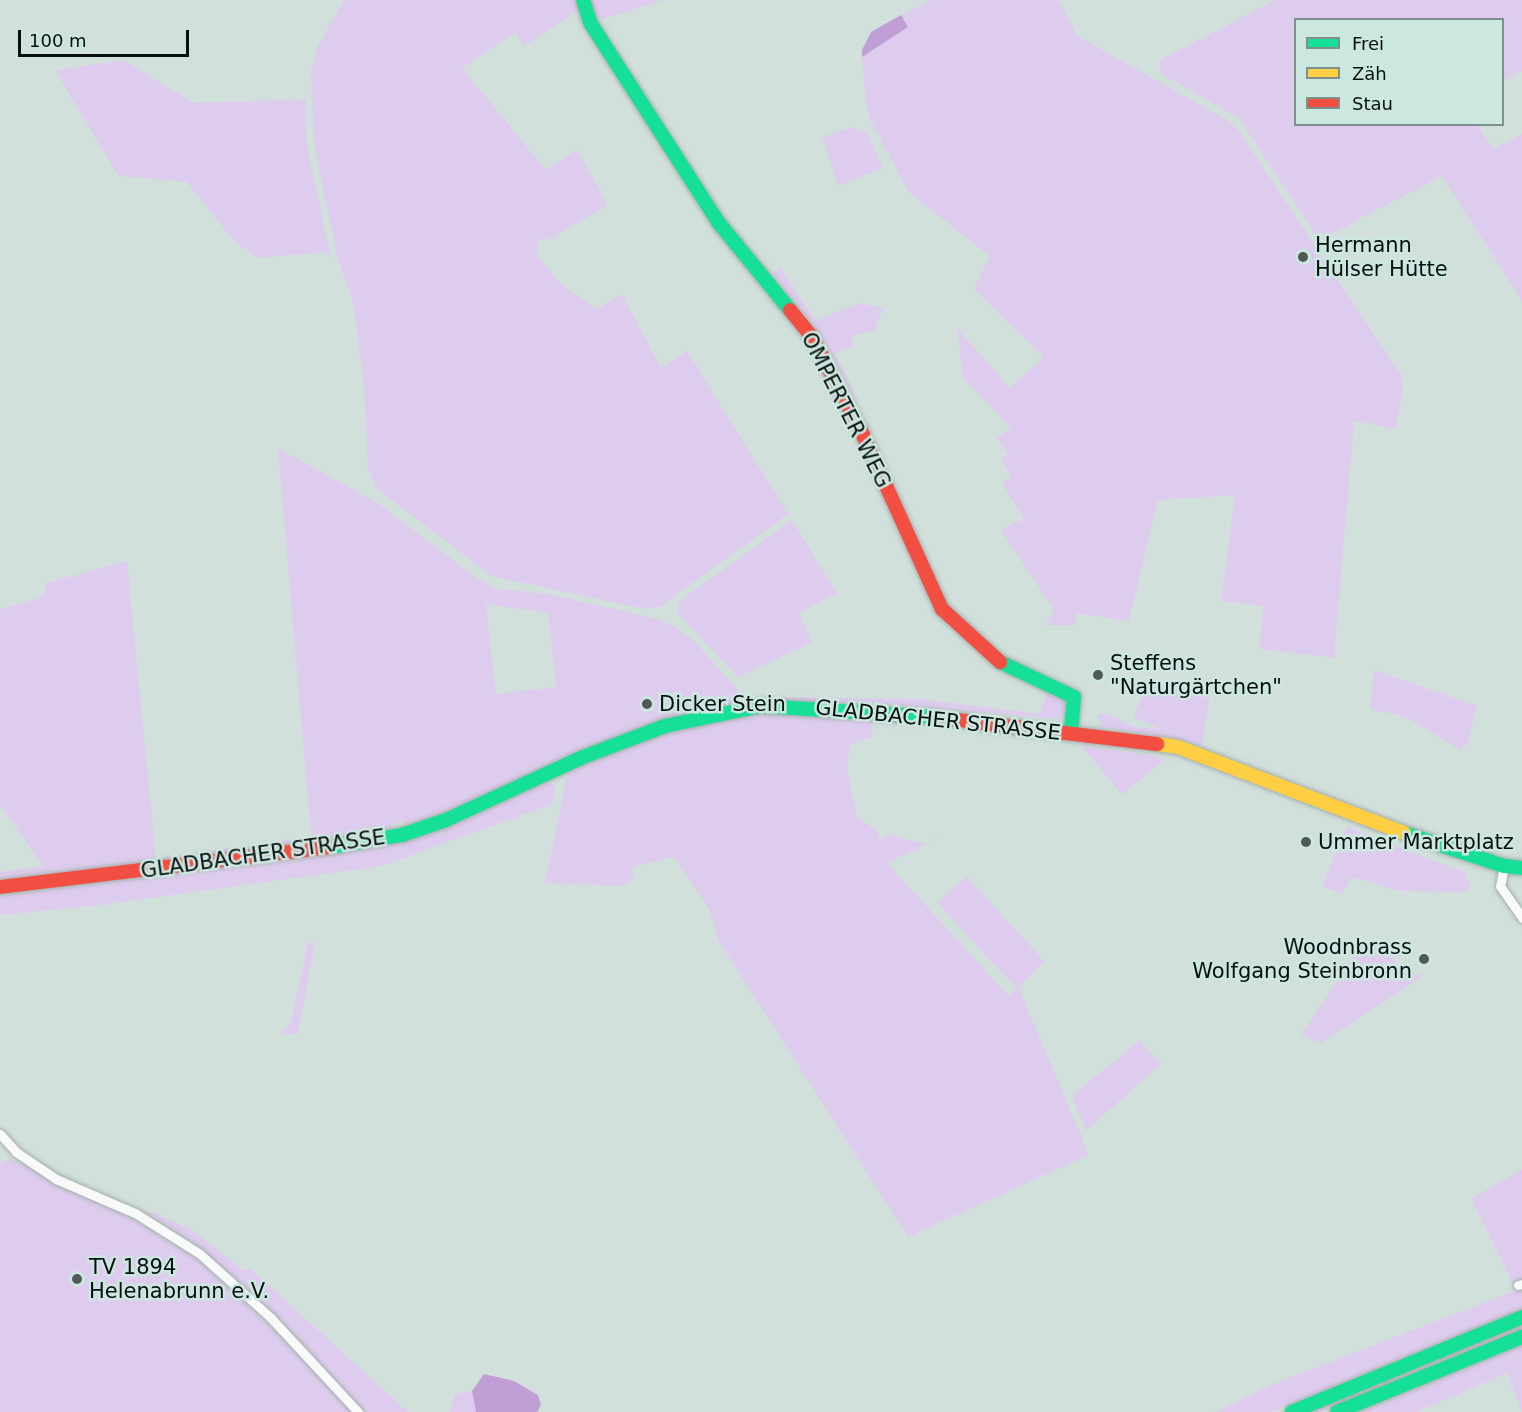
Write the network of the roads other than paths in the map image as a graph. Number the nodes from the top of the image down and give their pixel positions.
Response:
1 (583, 0) edge
2 (1071, 733) junction
3 (1504, 866) junction
4 (1522, 868) edge
5 (0, 887) edge
6 (1522, 918) edge
7 (0, 1134) edge
8 (1522, 1317) edge
9 (1522, 1337) edge
10 (358, 1412) edge
11 (1292, 1412) edge
12 (1337, 1412) edge

1 - 2 main road, OMPERTER WEG
2 - 3 main road, GLADBACHER STRASSE
2 - 5 main road, GLADBACHER STRASSE
3 - 4 main road, GLADBACHER STRASSE
3 - 6 street
7 - 10 street
8 - 11 main road
9 - 12 main road

